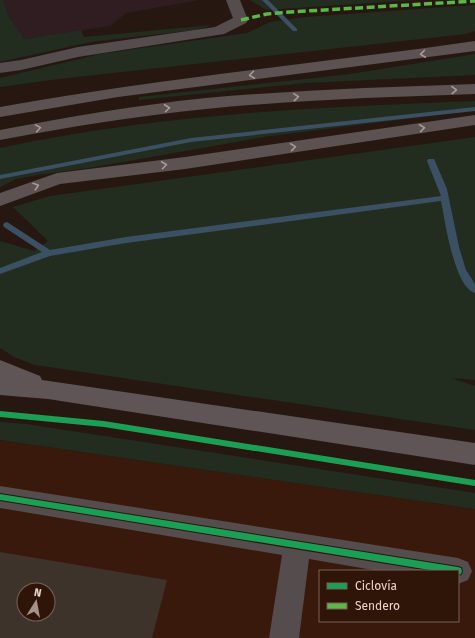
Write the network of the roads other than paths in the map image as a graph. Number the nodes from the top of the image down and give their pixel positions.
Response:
1 (233, 0) edge
2 (475, 46) edge
3 (0, 68) edge
4 (208, 80) junction
5 (475, 89) edge
6 (0, 98) edge
7 (0, 112) edge
8 (475, 120) edge
9 (0, 135) edge
10 (0, 200) edge
11 (0, 369) edge
12 (0, 386) edge
13 (48, 390) junction
14 (475, 454) edge
15 (0, 498) edge
16 (297, 546) junction
17 (452, 570) edge
18 (459, 571) edge
19 (475, 574) edge
20 (284, 638) edge

1 - 3 street
2 -> 4 highway
4 - 6 highway
4 - 7 highway
9 -> 5 highway
10 -> 8 highway
11 - 13 main road
12 - 13 main road
13 - 14 main road
15 - 16 street
16 - 17 street
16 - 20 street
18 - 19 street

